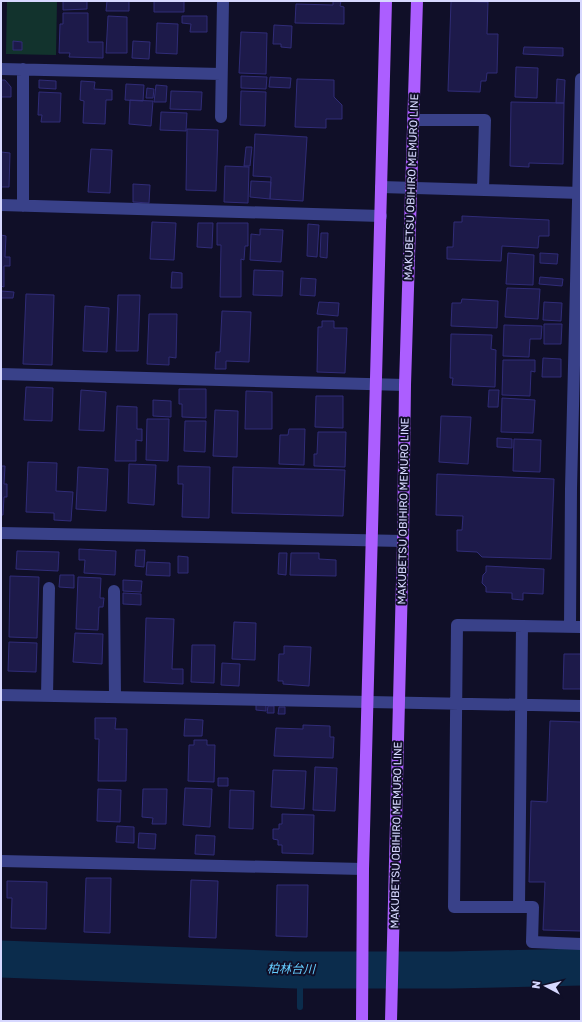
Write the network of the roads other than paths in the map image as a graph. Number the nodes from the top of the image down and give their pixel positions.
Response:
1 (223, 1) edge
2 (386, 1) edge
3 (417, 1) edge
4 (1, 69) edge
5 (23, 69) junction
6 (221, 74) junction
7 (581, 79) edge
8 (221, 117) dead end
9 (413, 120) junction
10 (381, 187) junction
11 (410, 187) junction
12 (483, 190) junction
13 (579, 193) edge
14 (1, 205) edge
15 (23, 206) junction
16 (381, 216) junction
17 (1, 374) edge
18 (376, 384) junction
19 (405, 385) junction
20 (576, 489) edge
21 (1, 533) edge
22 (373, 541) junction
23 (403, 541) junction
24 (49, 588) dead end
25 (114, 591) dead end
26 (522, 626) junction
27 (575, 627) edge
28 (1, 695) edge
29 (47, 696) junction
30 (115, 697) junction
31 (368, 702) junction
32 (399, 703) junction
33 (456, 704) junction
34 (521, 705) junction
35 (581, 706) edge
36 (1, 861) edge
37 (363, 869) junction
38 (519, 907) junction
39 (581, 944) edge
40 (362, 1016) edge
41 (392, 1017) edge

1 - 6 street
2 - 10 main road
3 - 9 main road, MAKUBETSU OBIHIRO MEMURO LINE
4 - 5 street
5 - 6 street
5 - 15 street
6 - 8 street
7 - 13 street
9 - 11 main road, MAKUBETSU OBIHIRO MEMURO LINE
9 - 12 street
10 - 11 street
10 - 16 main road
11 - 12 street
11 - 19 main road, MAKUBETSU OBIHIRO MEMURO LINE
12 - 13 street
13 - 20 street
14 - 15 street
15 - 16 street
16 - 18 main road
17 - 18 street
18 - 19 street
18 - 22 main road
19 - 23 main road, MAKUBETSU OBIHIRO MEMURO LINE
20 - 27 street
21 - 22 street
22 - 23 street
22 - 31 main road
23 - 32 main road, MAKUBETSU OBIHIRO MEMURO LINE
24 - 29 street
25 - 30 street
26 - 27 street
26 - 33 street
26 - 34 street
28 - 29 street
29 - 30 street
30 - 31 street
31 - 32 street
31 - 37 main road
32 - 33 street
32 - 41 main road, MAKUBETSU OBIHIRO MEMURO LINE
33 - 34 street
33 - 38 street
34 - 35 street
34 - 38 street
36 - 37 street
37 - 40 main road
38 - 39 street

